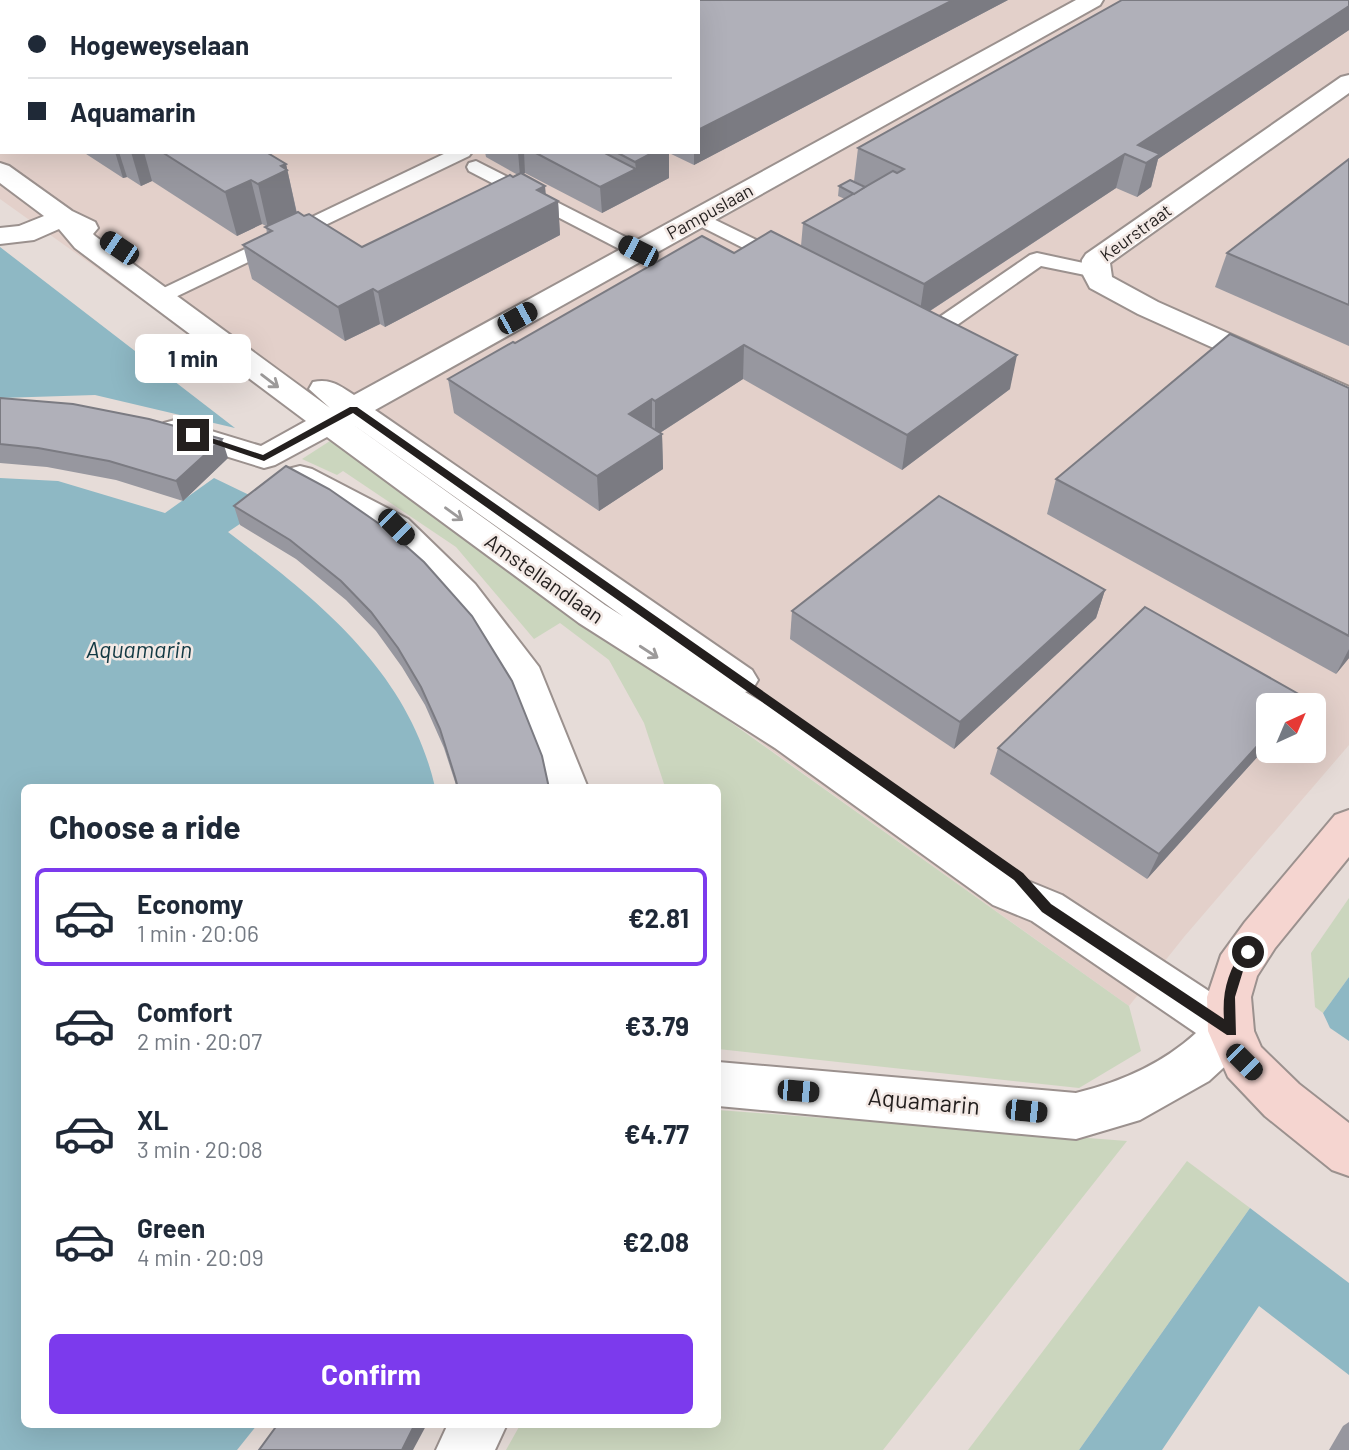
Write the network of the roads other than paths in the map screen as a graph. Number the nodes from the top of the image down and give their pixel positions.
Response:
1 (1092, 0) edge
2 (1349, 82) edge
3 (470, 160) edge
4 (0, 171) edge
5 (63, 217) junction
6 (699, 218) junction
7 (0, 236) edge
8 (638, 251) junction
9 (1095, 271) junction
10 (808, 273) edge
11 (168, 293) junction
12 (905, 322) edge
13 (1349, 399) edge
14 (340, 416) junction
15 (145, 424) edge
16 (264, 458) junction
17 (566, 784) edge
18 (1349, 827) edge
19 (1231, 1031) junction
20 (721, 1084) edge
21 (1349, 1153) edge
22 (478, 1428) edge
23 (464, 1450) edge

1 - 6 street, Pampuslaan
2 - 9 street, Keurstraat
3 - 8 lane
3 - 11 lane
4 - 5 street, Amstellandlaan
5 - 7 street
5 - 11 street, Amstellandlaan
6 - 8 street, Pampuslaan
6 - 10 lane
8 - 14 street, Pampuslaan
9 - 12 lane
9 - 13 street, Keurstraat
11 - 14 street, Amstellandlaan
14 - 16 street
14 - 19 street, Amstellandlaan
15 - 16 street
16 - 17 street
18 - 19 main road
19 - 20 street, Aquamarin
19 - 21 main road
22 - 23 street

